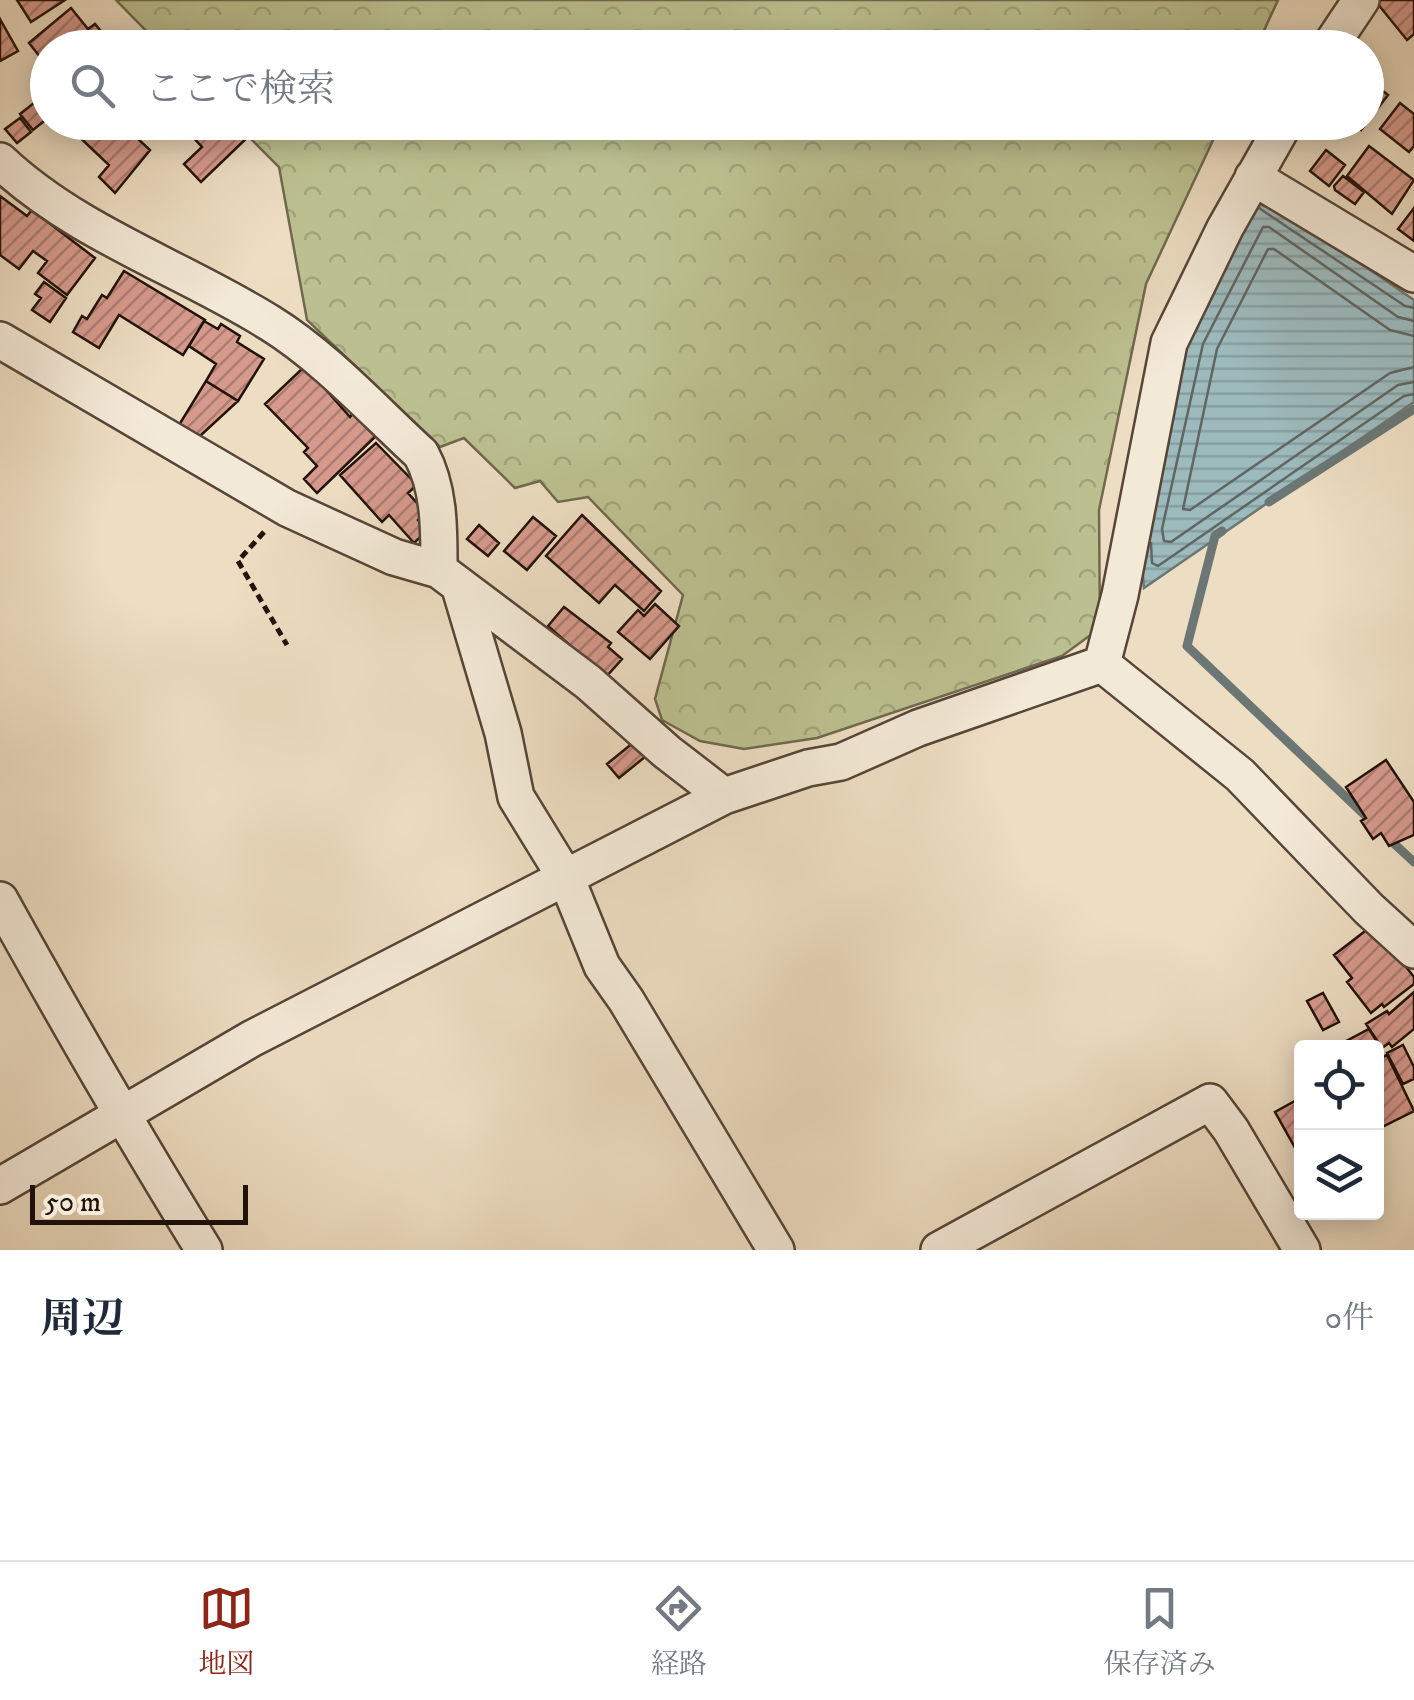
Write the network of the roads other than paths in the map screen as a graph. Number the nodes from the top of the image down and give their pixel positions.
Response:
1 (1361, 0) edge
2 (1342, 30) edge
3 (1275, 140) edge
4 (0, 161) edge
5 (1253, 177) junction
6 (1414, 274) edge
7 (0, 340) edge
8 (449, 579) junction
9 (1102, 664) junction
10 (724, 796) junction
11 (567, 880) junction
12 (0, 900) edge
13 (1414, 950) edge
14 (126, 1115) junction
15 (0, 1186) edge
16 (204, 1250) edge
17 (776, 1250) edge
18 (939, 1250) edge
19 (1302, 1250) edge

1 - 2 street
3 - 5 street
4 - 8 street
5 - 6 street
5 - 9 street
7 - 8 street
8 - 10 street
8 - 11 street
9 - 10 street
9 - 13 street
10 - 11 street
11 - 14 street
11 - 17 street
12 - 14 street
14 - 15 street
14 - 16 street
18 - 19 street

